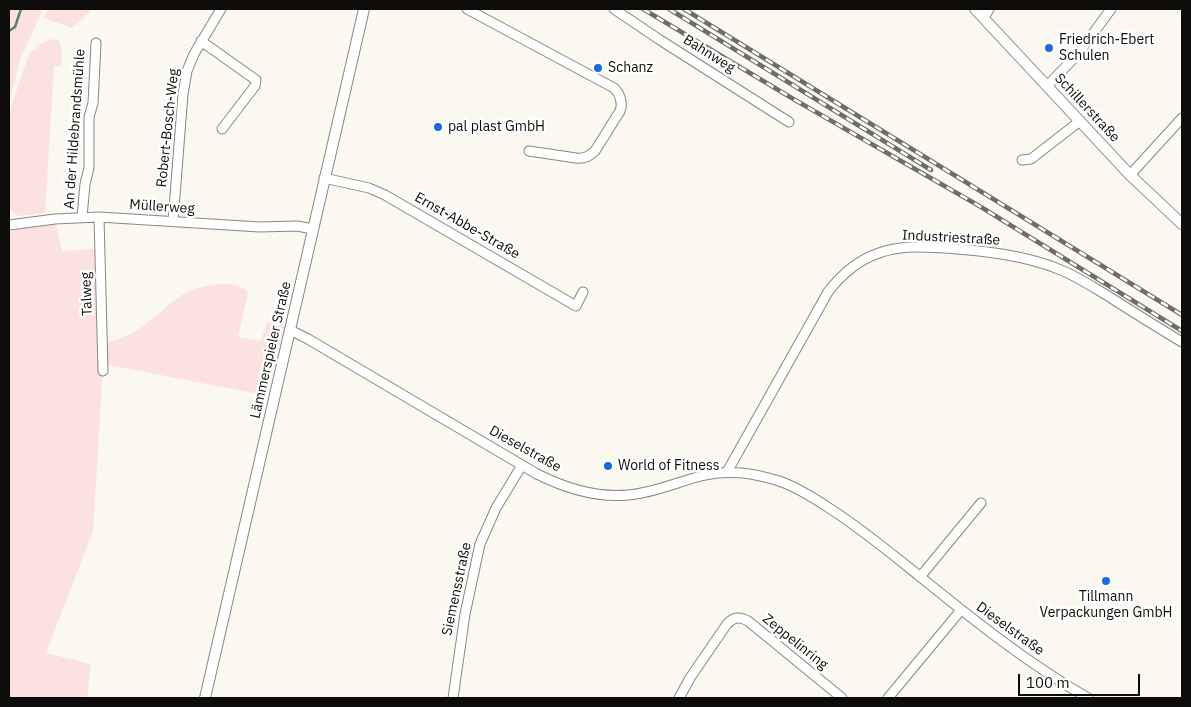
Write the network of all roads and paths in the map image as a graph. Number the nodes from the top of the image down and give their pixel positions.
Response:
1 (221, 9) edge
2 (364, 9) edge
3 (467, 9) edge
4 (614, 9) edge
5 (975, 9) edge
6 (1111, 9) edge
7 (986, 14) edge
8 (201, 41) junction
9 (96, 43) dead end
10 (1048, 85) junction
11 (1182, 118) edge
12 (1080, 120) junction
13 (789, 122) dead end
14 (222, 129) dead end
15 (529, 151) dead end
16 (1022, 160) dead end
17 (1130, 175) junction
18 (324, 178) junction
19 (82, 217) junction
20 (98, 217) junction
21 (173, 221) junction
22 (1182, 224) edge
23 (9, 225) edge
24 (313, 229) junction
25 (583, 292) dead end
26 (290, 330) junction
27 (1182, 342) edge
28 (103, 371) dead end
29 (522, 465) junction
30 (727, 472) junction
31 (981, 503) dead end
32 (920, 577) junction
33 (961, 610) junction
34 (205, 698) edge
35 (453, 698) edge
36 (680, 698) edge
37 (842, 698) edge
38 (888, 698) edge
39 (1088, 698) edge

1 - 8 street, Robert-Bosch-Weg
2 - 18 main road, Lämmerspieler Straße
3 - 15 street
4 - 13 street, Bahnweg
5 - 7 main road, Schillerstraße
6 - 10 street
7 - 10 main road, Schillerstraße
8 - 14 street
8 - 21 street, Robert-Bosch-Weg
9 - 19 street, An der Hildebrandsmühle
10 - 12 main road, Schillerstraße
11 - 17 street
12 - 16 street
12 - 17 main road, Schillerstraße
17 - 22 main road, Schillerstraße
18 - 24 main road, Lämmerspieler Straße
18 - 25 street, Ernst-Abbe-Straße
19 - 20 street, Müllerweg
19 - 23 street, Müllerweg
20 - 21 street, Müllerweg
20 - 28 street, Talweg
21 - 24 street, Müllerweg
24 - 26 main road, Lämmerspieler Straße
26 - 29 street, Dieselstraße
26 - 34 main road, Lämmerspieler Straße
27 - 30 street, Industriestraße
29 - 30 street, Dieselstraße
29 - 35 street, Siemensstraße
30 - 32 street, Dieselstraße
31 - 32 street
32 - 33 street, Dieselstraße
33 - 38 street
33 - 39 street, Dieselstraße
36 - 37 street, Zeppelinring

